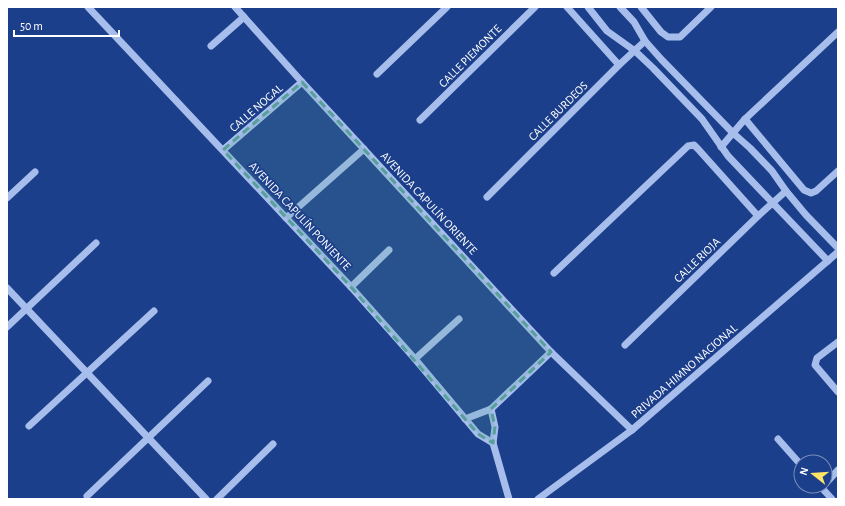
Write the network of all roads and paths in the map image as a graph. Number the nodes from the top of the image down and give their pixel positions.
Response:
1 (88, 7) edge
2 (235, 7) edge
3 (447, 7) edge
4 (535, 7) edge
5 (567, 7) edge
6 (588, 7) edge
7 (620, 7) edge
8 (641, 7) edge
9 (711, 7) edge
10 (244, 17) junction
11 (838, 32) edge
12 (645, 41) junction
13 (211, 46) dead end
14 (635, 51) junction
15 (619, 66) junction
16 (378, 74) dead end
17 (302, 82) junction
18 (745, 119) junction
19 (420, 120) dead end
20 (733, 133) junction
21 (721, 147) junction
22 (364, 149) junction
23 (223, 150) junction
24 (838, 171) edge
25 (35, 172) dead end
26 (786, 191) junction
27 (487, 197) dead end
28 (7, 198) edge
29 (772, 203) junction
30 (758, 216) junction
31 (286, 218) junction
32 (96, 244) dead end
33 (838, 248) edge
34 (389, 250) dead end
35 (838, 252) edge
36 (828, 261) junction
37 (554, 273) dead end
38 (351, 287) junction
39 (7, 288) edge
40 (26, 309) junction
41 (154, 311) dead end
42 (459, 319) dead end
43 (7, 327) edge
44 (838, 342) edge
45 (626, 345) dead end
46 (551, 352) junction
47 (415, 360) junction
48 (87, 373) junction
49 (208, 381) dead end
50 (838, 392) edge
51 (491, 409) junction
52 (465, 419) junction
53 (29, 426) dead end
54 (632, 430) junction
55 (148, 438) junction
56 (778, 439) dead end
57 (493, 443) junction
58 (273, 444) dead end
59 (793, 456) edge
60 (87, 496) dead end
61 (206, 499) edge
62 (218, 499) edge
63 (509, 499) edge
64 (538, 499) edge

1 - 23 street, AVENIDA CAPULÍN PONIENTE
2 - 10 street, AVENIDA CAPULÍN ORIENTE
3 - 16 street
4 - 19 street, CALLE PIEMONTE
5 - 15 street
6 - 14 street
7 - 12 street
8 - 9 street
10 - 13 street
10 - 17 street, AVENIDA CAPULÍN ORIENTE
11 - 18 street
12 - 14 street, CALLE BURDEOS
12 - 20 street
14 - 15 street, CALLE BURDEOS
14 - 21 street
15 - 27 street, CALLE BURDEOS
17 - 22 street, AVENIDA CAPULÍN ORIENTE
17 - 23 street, CALLE NOGAL
18 - 20 street
18 - 24 street
20 - 21 street
20 - 26 street
21 - 29 street
22 - 31 street
22 - 46 street, AVENIDA CAPULÍN ORIENTE
23 - 31 street, AVENIDA CAPULÍN PONIENTE
25 - 28 street
26 - 29 street, CALLE RIOJA
26 - 33 street
29 - 30 street, CALLE RIOJA
29 - 36 street
30 - 37 street
30 - 45 street, CALLE RIOJA
31 - 38 street, AVENIDA CAPULÍN PONIENTE
32 - 40 street
34 - 38 street
35 - 36 street, PRIVADA HIMNO NACIONAL
36 - 54 street, PRIVADA HIMNO NACIONAL
38 - 47 street, AVENIDA CAPULÍN PONIENTE
39 - 40 street
40 - 43 street
40 - 48 street
41 - 48 street
42 - 47 street
44 - 50 street
46 - 51 street
46 - 54 street, AVENIDA CAPULÍN ORIENTE
47 - 52 street, AVENIDA CAPULÍN PONIENTE
48 - 53 street
48 - 55 street
49 - 55 street
51 - 52 street
51 - 57 street
52 - 57 street, AVENIDA CAPULÍN PONIENTE
54 - 64 street, PRIVADA HIMNO NACIONAL
55 - 60 street
55 - 61 street
56 - 59 street
57 - 63 street
58 - 62 street

